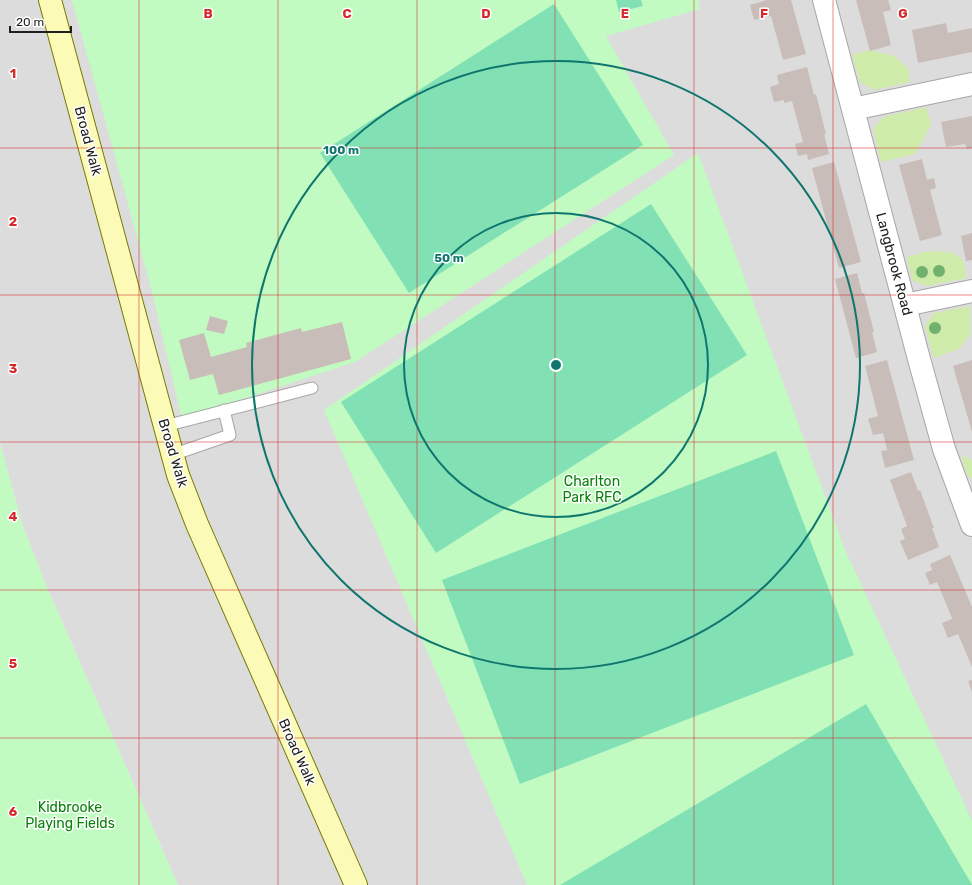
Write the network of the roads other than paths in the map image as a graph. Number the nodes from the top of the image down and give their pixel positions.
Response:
1 (50, 0) edge
2 (824, 0) edge
3 (972, 84) edge
4 (853, 109) junction
5 (972, 291) edge
6 (905, 305) junction
7 (312, 388) dead end
8 (224, 410) junction
9 (165, 426) junction
10 (172, 455) junction
11 (968, 501) edge
12 (972, 525) edge
13 (356, 885) edge

1 - 9 street, Broad Walk
2 - 4 street, Langbrook Road
3 - 4 street
4 - 6 street, Langbrook Road
5 - 6 street
6 - 11 street, Langbrook Road
7 - 8 lane
8 - 9 lane
8 - 10 lane
9 - 10 street, Broad Walk
10 - 13 street, Broad Walk
11 - 12 street, Langbrook Road

